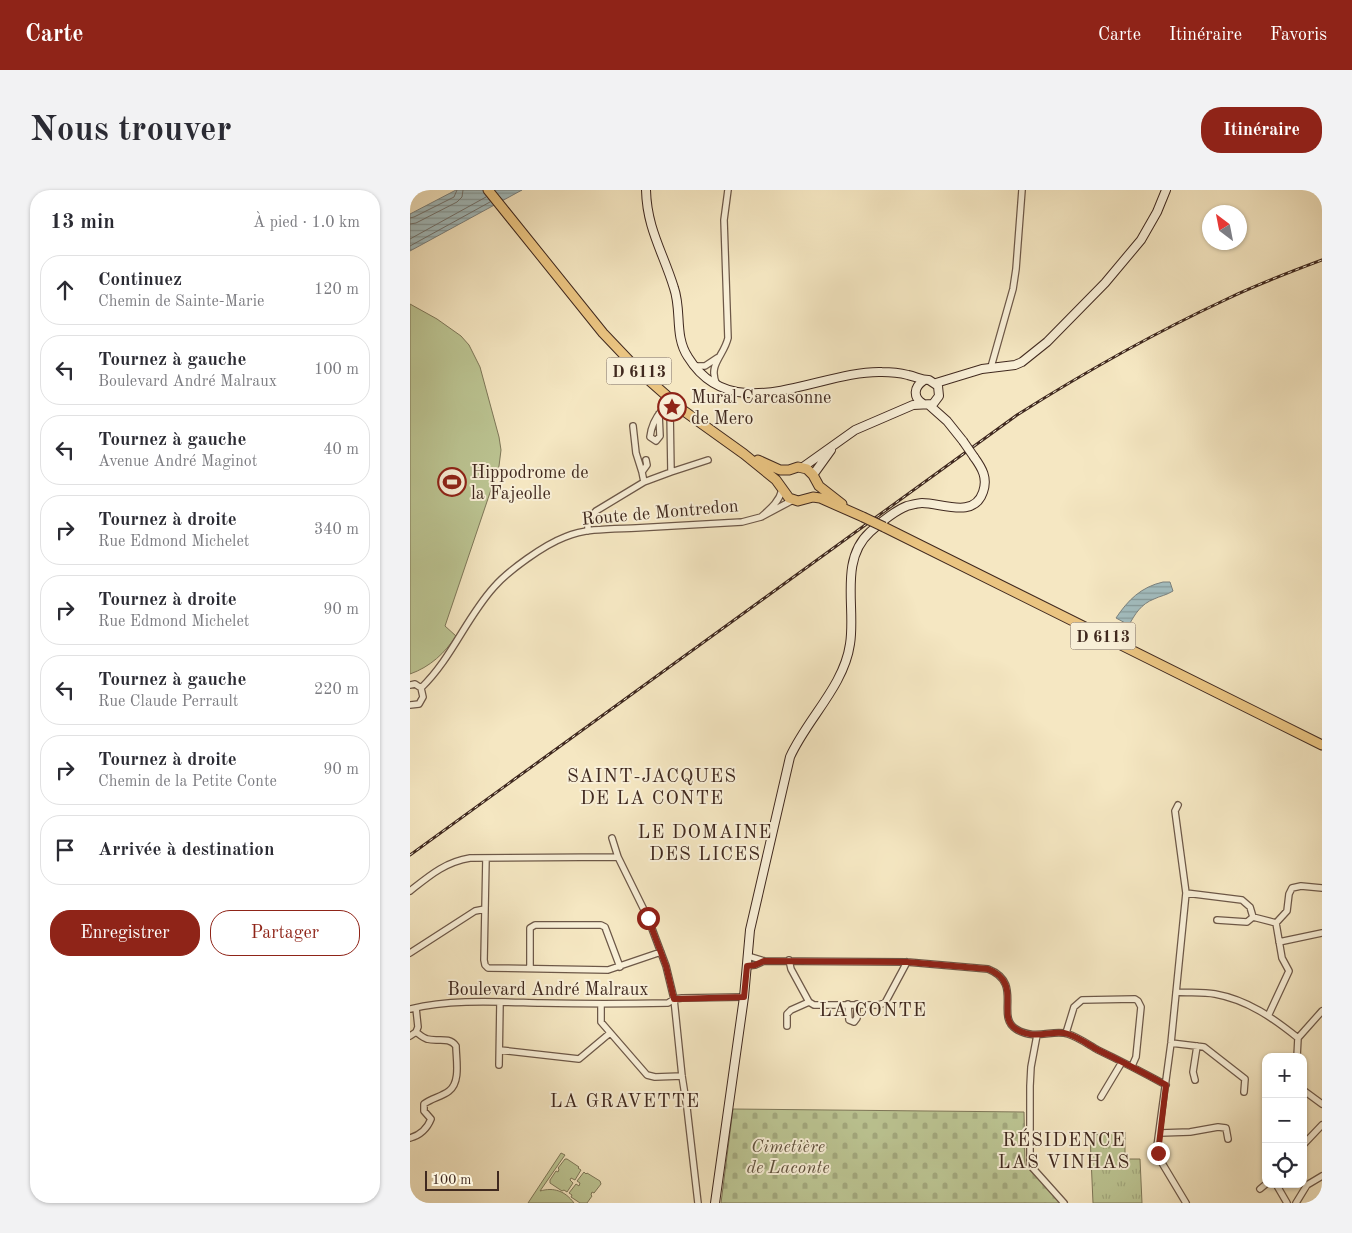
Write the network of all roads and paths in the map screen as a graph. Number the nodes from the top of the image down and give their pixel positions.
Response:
1 (488, 190) edge
2 (646, 190) edge
3 (728, 190) edge
4 (1022, 190) edge
5 (1166, 190) edge
6 (723, 353) junction
7 (695, 366) junction
8 (705, 366) junction
9 (991, 367) junction
10 (713, 369) junction
11 (894, 374) junction
12 (703, 375) junction
13 (962, 375) junction
14 (923, 381) junction
15 (936, 383) junction
16 (717, 385) junction
17 (915, 392) junction
18 (939, 396) junction
19 (925, 404) junction
20 (896, 412) junction
21 (659, 414) dead end
22 (947, 420) junction
23 (633, 426) dead end
24 (837, 442) junction
25 (744, 454) junction
26 (646, 460) dead end
27 (708, 460) dead end
28 (803, 468) junction
29 (789, 470) junction
30 (642, 472) junction
31 (671, 472) junction
32 (814, 478) junction
33 (644, 482) junction
34 (782, 488) junction
35 (808, 498) junction
36 (793, 500) junction
37 (761, 517) junction
38 (864, 517) junction
39 (588, 531) junction
40 (410, 685) edge
41 (421, 688) junction
42 (410, 705) edge
43 (1322, 745) edge
44 (1178, 805) dead end
45 (612, 838) dead end
46 (618, 857) junction
47 (486, 858) junction
48 (1322, 888) edge
49 (410, 891) edge
50 (1186, 894) junction
51 (485, 909) junction
52 (1253, 917) junction
53 (1217, 920) dead end
54 (1276, 923) junction
55 (1322, 933) edge
56 (1279, 942) junction
57 (661, 952) junction
58 (410, 953) edge
59 (748, 956) junction
60 (789, 960) junction
61 (757, 961) junction
62 (907, 962) junction
63 (620, 966) junction
64 (747, 966) junction
65 (530, 968) junction
66 (1176, 992) junction
67 (744, 997) junction
68 (674, 999) junction
69 (500, 1002) junction
70 (809, 1002) junction
71 (601, 1004) junction
72 (848, 1004) junction
73 (857, 1004) junction
74 (413, 1008) edge
75 (1322, 1011) edge
76 (1268, 1014) junction
77 (787, 1026) dead end
78 (416, 1032) junction
79 (610, 1033) junction
80 (1066, 1033) junction
81 (1037, 1035) junction
82 (410, 1036) edge
83 (1298, 1038) junction
84 (1171, 1042) junction
85 (1197, 1046) junction
86 (500, 1050) junction
87 (1297, 1053) edge
88 (1122, 1062) junction
89 (499, 1065) dead end
90 (1132, 1066) junction
91 (682, 1076) junction
92 (1195, 1080) dead end
93 (1166, 1085) junction
94 (1244, 1092) dead end
95 (1307, 1093) edge
96 (1100, 1098) dead end
97 (1322, 1104) edge
98 (1322, 1125) edge
99 (1160, 1132) junction
100 (410, 1138) edge
101 (1228, 1139) dead end
102 (1305, 1143) edge
103 (1322, 1176) edge
104 (1278, 1188) edge
105 (698, 1203) edge
106 (715, 1203) edge
107 (1064, 1203) edge
108 (1186, 1203) edge
109 (1287, 1203) edge
110 (1296, 1203) edge

1 - 25 main road, D 6113
2 - 7 street
3 - 6 street
4 - 9 street
5 - 9 street
6 - 8 street
6 - 10 street
7 - 8 street
7 - 12 street
8 - 12 street
9 - 13 street
10 - 12 street
10 - 16 street
11 - 14 street
11 - 16 street
11 - 17 street
12 - 16 street
13 - 15 street
13 - 18 street
14 - 15 street
14 - 17 street
15 - 18 street
17 - 19 street
17 - 20 street
18 - 19 street
18 - 22 street
19 - 20 street
19 - 22 street
20 - 24 street
21 - 31 street
22 - 59 street, bridge
23 - 30 street
24 - 28 street
24 - 32 street
25 - 29 main road, D 6113
25 - 34 main road, D 6113
26 - 30 street
27 - 31 street
28 - 29 main road
28 - 32 main road
29 - 34 main road
30 - 33 street
31 - 33 street
32 - 35 main road
32 - 38 main road, D 6113
33 - 39 street
34 - 36 main road
34 - 37 street
35 - 36 main road
35 - 38 main road, D 6113
36 - 37 street, Route de Montredon
37 - 39 street, Route de Montredon
38 - 43 main road, D 6113, bridge
39 - 41 street, Route de Montredon
40 - 41 street
41 - 42 street, Route de Montredon
44 - 50 street
45 - 46 street
46 - 47 street
46 - 57 street
47 - 49 street
47 - 51 street
48 - 54 street
50 - 52 street
50 - 66 street
51 - 58 street
51 - 65 street
52 - 53 street
52 - 54 street
54 - 56 street
55 - 56 street
56 - 76 street
57 - 63 street
57 - 68 street
59 - 61 street
59 - 64 street
60 - 61 street
60 - 62 street
60 - 70 street
61 - 64 street
62 - 73 street
62 - 81 street
63 - 65 street
63 - 65 street
64 - 67 street
66 - 76 street
66 - 84 street
67 - 68 street, Boulevard André Malraux
67 - 106 street
68 - 71 street, Boulevard André Malraux
68 - 91 street
69 - 71 street, Boulevard André Malraux
69 - 74 street, Boulevard André Malraux
69 - 86 street
70 - 72 street
70 - 77 street
71 - 79 street
72 - 73 street
72 - 73 street
74 - 78 street
75 - 83 street
76 - 83 street
78 - 82 street
78 - 100 street
79 - 86 street
79 - 91 street
80 - 81 street
80 - 88 street
80 - 90 street
81 - 107 street
83 - 87 street
84 - 85 street
84 - 93 street
85 - 92 street
85 - 94 street
86 - 89 street
88 - 90 street
88 - 96 street
90 - 93 street
91 - 105 street
93 - 99 street
95 - 97 street
98 - 102 street
99 - 101 street
99 - 108 street
103 - 110 street
104 - 109 street

